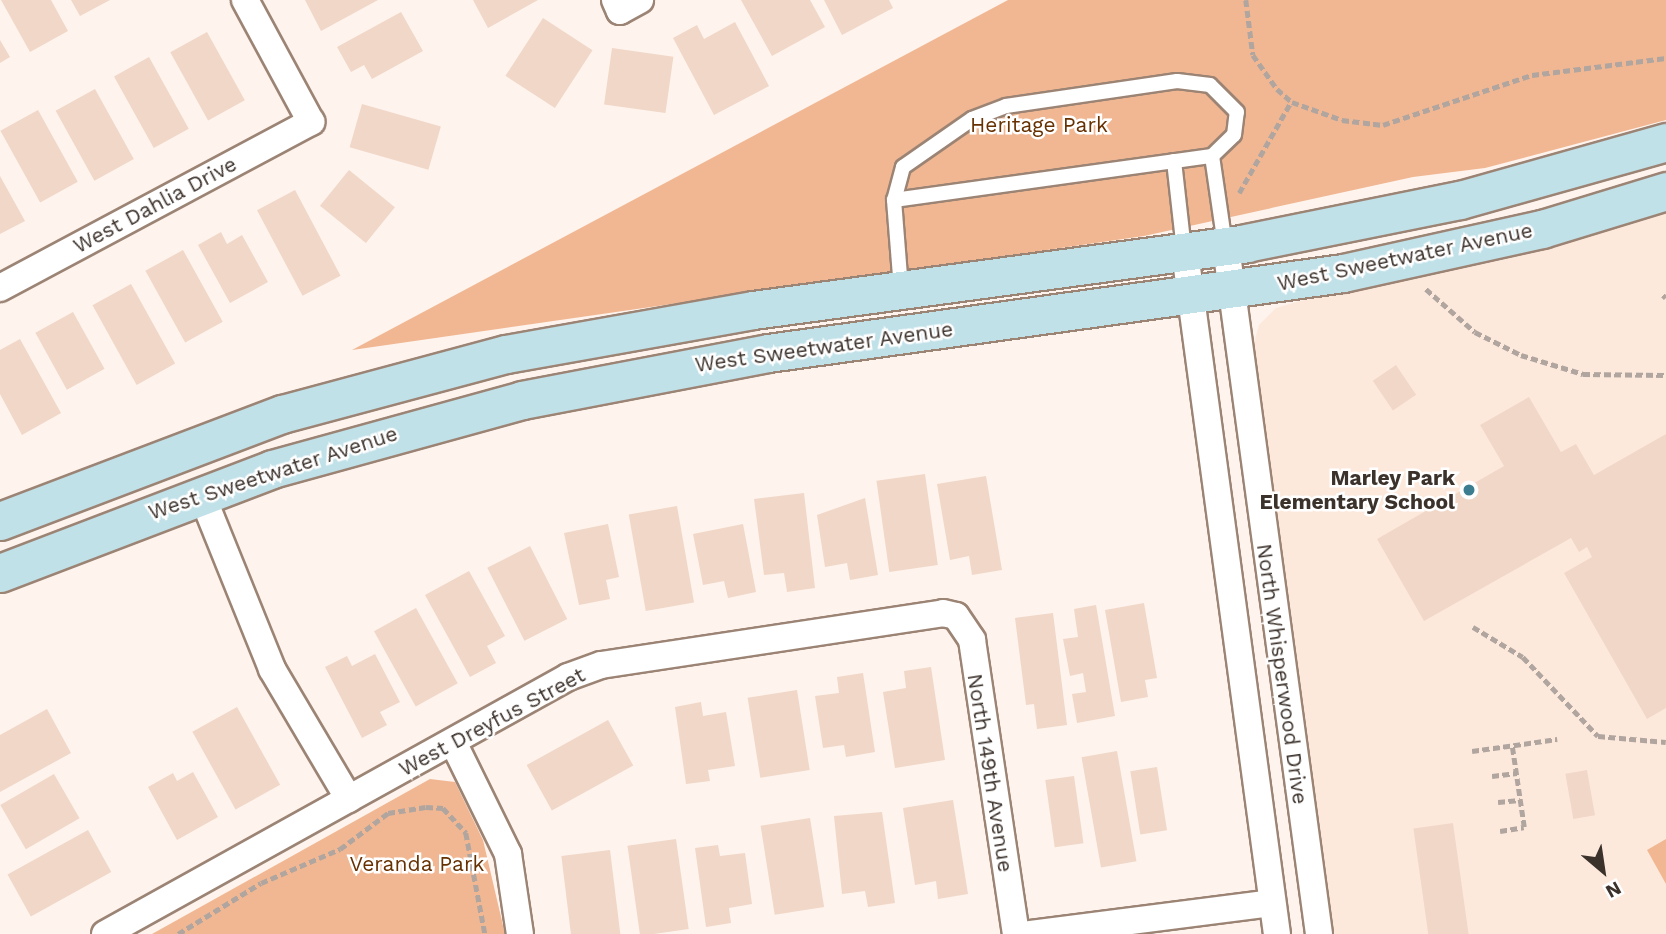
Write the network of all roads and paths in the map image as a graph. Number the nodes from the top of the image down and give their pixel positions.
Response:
1 (246, 0) edge
2 (1245, 0) edge
3 (1666, 58) edge
4 (1292, 102) junction
5 (1666, 142) edge
6 (1212, 156) junction
7 (1174, 161) junction
8 (1666, 191) edge
9 (1239, 199) dead end
10 (894, 200) junction
11 (1226, 247) junction
12 (1185, 253) junction
13 (0, 288) edge
14 (1426, 289) dead end
15 (901, 290) junction
16 (1230, 291) junction
17 (1191, 296) junction
18 (1666, 375) edge
19 (201, 493) junction
20 (0, 521) edge
21 (0, 573) edge
22 (956, 616) joint
23 (1473, 627) dead end
24 (1557, 739) dead end
25 (453, 741) junction
26 (1666, 742) edge
27 (1512, 746) junction
28 (1472, 751) dead end
29 (1517, 773) junction
30 (1492, 776) dead end
31 (349, 799) junction
32 (1520, 800) junction
33 (1498, 802) dead end
34 (1500, 831) dead end
35 (1272, 903) junction
36 (112, 932) edge
37 (178, 934) edge
38 (485, 934) edge
39 (520, 934) edge
40 (1016, 934) edge
41 (1030, 934) edge
42 (1277, 934) edge
43 (1319, 934) edge

1 - 13 street, West Dahlia Drive
2 - 4 path
3 - 4 path
4 - 9 path
5 - 11 street, West Sweetwater Avenue
6 - 7 lane
6 - 10 lane
6 - 11 lane
7 - 10 lane
7 - 12 lane
8 - 16 street, West Sweetwater Avenue
10 - 15 lane
11 - 12 street, West Sweetwater Avenue
11 - 16 street, North Whisperwood Drive
12 - 15 street, West Sweetwater Avenue
12 - 17 street, North Whisperwood Drive
14 - 18 path
15 - 20 street, West Sweetwater Avenue
16 - 17 street, West Sweetwater Avenue
16 - 43 street, North Whisperwood Drive
17 - 19 street, West Sweetwater Avenue
17 - 35 street, North Whisperwood Drive
19 - 21 street, West Sweetwater Avenue
19 - 31 street
22 - 25 street, West Dreyfus Street
22 - 40 street, North 149th Avenue
23 - 26 path
24 - 27 path
25 - 31 street, West Dreyfus Street
25 - 39 street
27 - 28 path
27 - 29 path
29 - 30 path
29 - 32 path
31 - 36 street, West Dreyfus Street
32 - 33 path
32 - 34 path
35 - 41 street
35 - 42 street, North Whisperwood Drive
37 - 38 path

